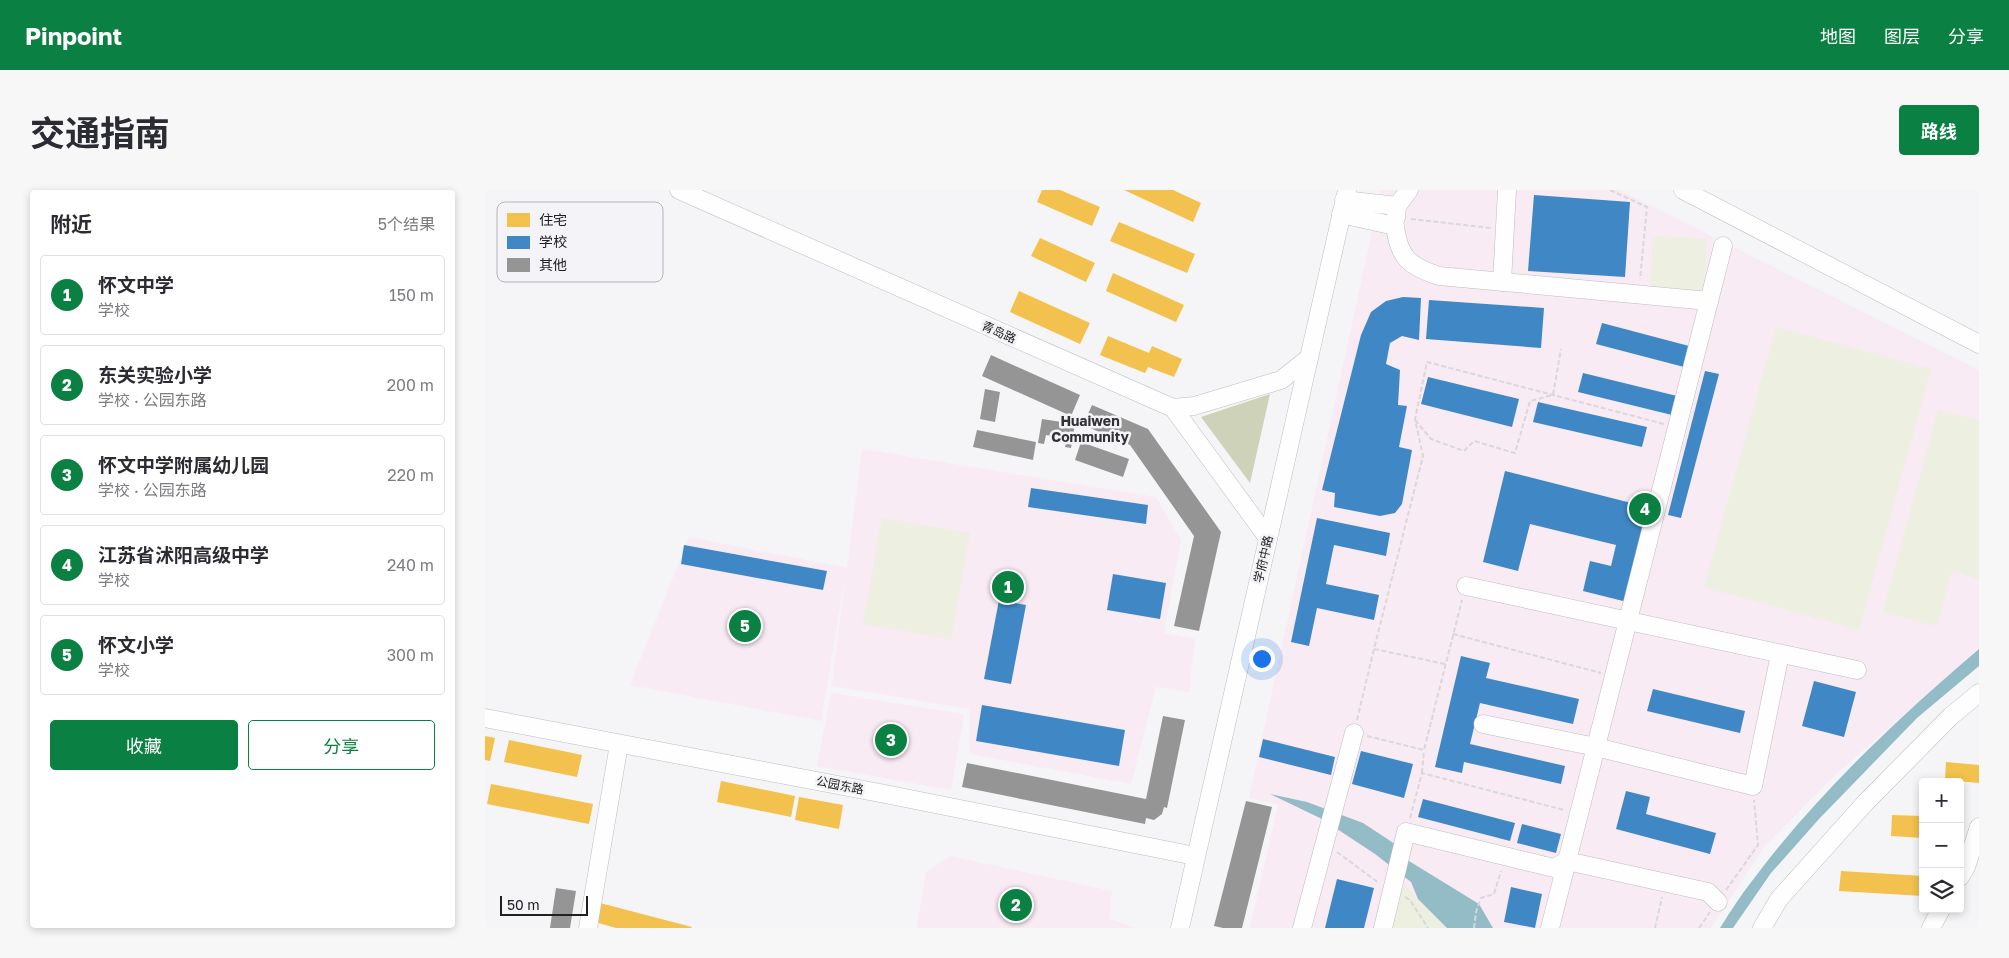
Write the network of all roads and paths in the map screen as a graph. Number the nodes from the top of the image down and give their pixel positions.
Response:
1 (679, 190) edge
2 (1409, 190) edge
3 (1507, 190) edge
4 (1611, 190) edge
5 (1683, 190) edge
6 (1344, 201) edge
7 (1396, 217) junction
8 (1505, 229) junction
9 (1723, 246) dead end
10 (1502, 282) junction
11 (1638, 295) junction
12 (1709, 302) junction
13 (1979, 344) edge
14 (1561, 349) dead end
15 (1309, 358) junction
16 (1553, 395) junction
17 (1173, 408) junction
18 (1415, 419) junction
19 (1678, 427) junction
20 (1268, 538) junction
21 (1466, 586) joint
22 (1628, 621) junction
23 (1453, 634) junction
24 (1374, 649) junction
25 (1780, 654) junction
26 (1445, 664) junction
27 (1857, 670) dead end
28 (1614, 676) junction
29 (1979, 693) edge
30 (485, 718) edge
31 (1483, 724) dead end
32 (1354, 733) junction
33 (619, 744) junction
34 (1596, 747) junction
35 (1424, 750) junction
36 (1422, 774) junction
37 (1753, 786) junction
38 (1579, 814) junction
39 (1979, 828) edge
40 (1406, 832) junction
41 (1325, 843) junction
42 (1195, 856) junction
43 (1506, 856) junction
44 (1567, 861) junction
45 (1969, 870) edge
46 (1665, 883) junction
47 (1392, 892) junction
48 (1718, 902) junction
49 (1939, 913) edge
50 (588, 928) edge
51 (1180, 928) edge
52 (1302, 928) edge
53 (1383, 928) edge
54 (1428, 928) edge
55 (1473, 928) edge
56 (1550, 928) edge
57 (1655, 928) edge
58 (1699, 928) edge
59 (1762, 928) edge
60 (1931, 928) edge

1 - 17 street, 青岛路
2 - 7 street
3 - 8 street
4 - 11 path
5 - 13 street
6 - 7 street
6 - 15 street, 学府中路
7 - 8 path
7 - 10 street
8 - 10 street
9 - 12 street
10 - 11 street
11 - 12 street
12 - 19 street
14 - 16 path
15 - 17 street
15 - 20 street, 学府中路
16 - 18 path
16 - 18 path
16 - 19 path
17 - 20 street
18 - 24 path
19 - 22 street
20 - 42 street, 学府中路
21 - 22 street
21 - 23 path
22 - 25 street
22 - 28 street
23 - 26 path
23 - 28 path
24 - 26 path
24 - 32 path
25 - 27 street
25 - 37 street
26 - 35 path
28 - 34 street
29 - 59 street
30 - 33 street, 公园东路
31 - 34 street
32 - 35 path
32 - 41 street
33 - 42 street, 公园东路
33 - 50 street
34 - 37 street
34 - 38 street
35 - 36 path
36 - 38 path
36 - 40 path
37 - 48 path
38 - 44 street
39 - 45 street
40 - 43 street
40 - 47 street
41 - 47 path
41 - 52 street
42 - 51 street, 学府中路
43 - 44 street
43 - 55 path
44 - 46 street
44 - 56 street
46 - 48 street
46 - 57 path
47 - 53 street
47 - 54 path
48 - 58 path
49 - 60 street

